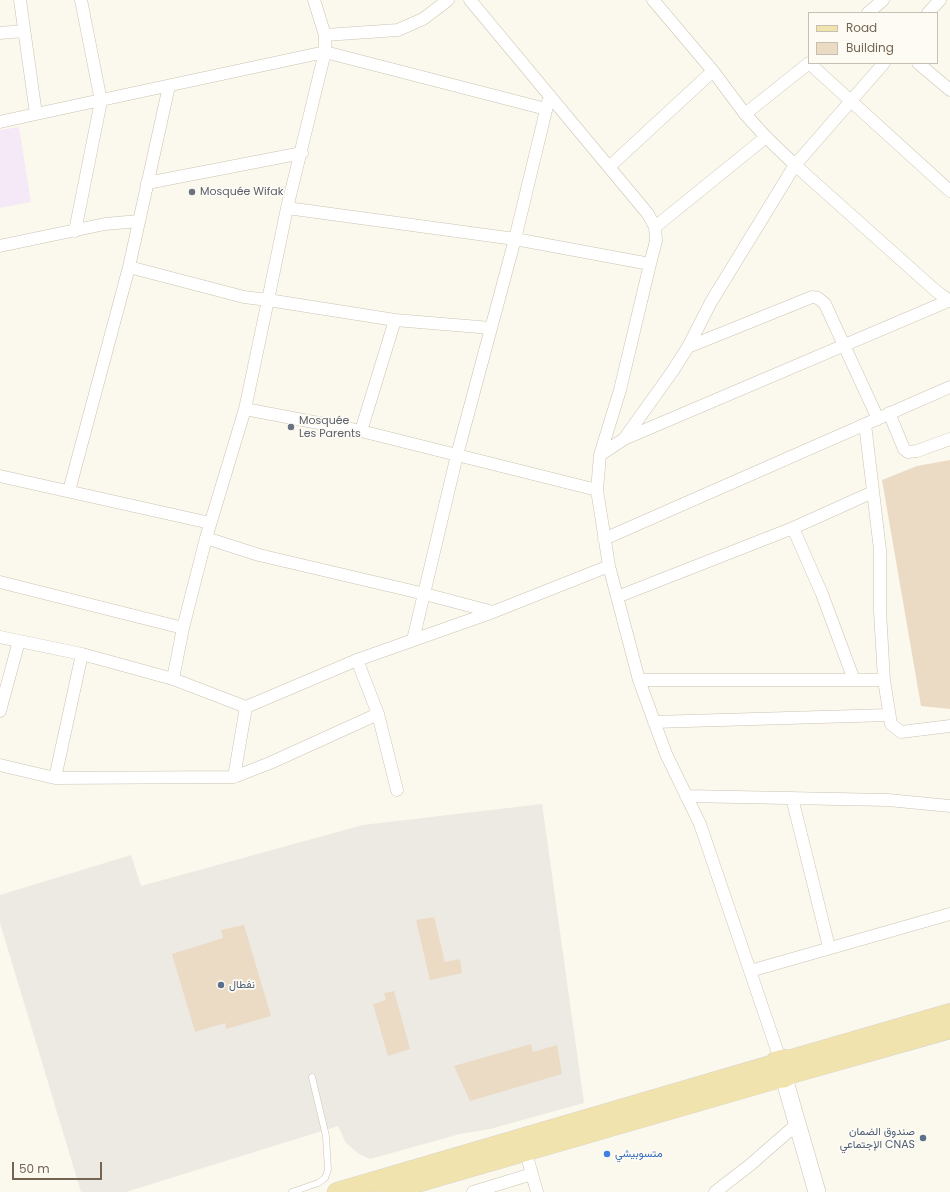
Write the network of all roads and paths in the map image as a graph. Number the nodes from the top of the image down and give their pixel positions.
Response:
1 (20, 0) edge
2 (81, 0) edge
3 (314, 0) edge
4 (448, 0) edge
5 (470, 0) edge
6 (883, 0) edge
7 (940, 0) edge
8 (655, 1) edge
9 (869, 12) edge
10 (929, 12) edge
11 (24, 31) junction
12 (0, 33) edge
13 (325, 35) junction
14 (325, 52) junction
15 (808, 64) edge
16 (810, 64) edge
17 (883, 64) edge
18 (919, 64) edge
19 (714, 71) junction
20 (169, 86) junction
21 (950, 90) edge
22 (550, 96) junction
23 (101, 101) junction
24 (850, 101) junction
25 (546, 109) junction
26 (36, 114) junction
27 (745, 114) junction
28 (0, 122) edge
29 (766, 137) junction
30 (302, 153) junction
31 (795, 165) junction
32 (609, 167) junction
33 (147, 183) junction
34 (950, 191) edge
35 (287, 208) junction
36 (139, 222) junction
37 (655, 227) junction
38 (75, 231) junction
39 (515, 239) junction
40 (0, 246) edge
41 (650, 264) junction
42 (129, 267) junction
43 (268, 300) junction
44 (949, 301) edge
45 (395, 320) junction
46 (491, 328) junction
47 (845, 345) junction
48 (688, 347) junction
49 (950, 387) edge
50 (245, 409) junction
51 (889, 413) junction
52 (878, 419) junction
53 (866, 424) junction
54 (361, 431) junction
55 (624, 439) junction
56 (950, 439) edge
57 (457, 455) junction
58 (600, 455) junction
59 (0, 476) edge
60 (597, 490) junction
61 (69, 492) junction
62 (873, 492) junction
63 (210, 523) junction
64 (793, 528) junction
65 (206, 538) junction
66 (604, 539) junction
67 (609, 566) junction
68 (0, 582) edge
69 (425, 594) junction
70 (617, 597) junction
71 (493, 612) junction
72 (183, 628) junction
73 (0, 637) edge
74 (413, 640) junction
75 (19, 641) junction
76 (82, 654) junction
77 (357, 660) junction
78 (173, 679) junction
79 (639, 680) junction
80 (854, 680) junction
81 (884, 680) junction
82 (246, 707) junction
83 (0, 711) edge
84 (378, 714) junction
85 (888, 715) junction
86 (654, 722) junction
87 (950, 726) edge
88 (0, 765) edge
89 (234, 777) junction
90 (55, 778) junction
91 (397, 790) dead end
92 (686, 796) junction
93 (792, 798) junction
94 (950, 806) edge
95 (950, 914) edge
96 (829, 948) junction
97 (750, 971) junction
98 (950, 1013) edge
99 (950, 1029) edge
100 (783, 1069) junction
101 (312, 1077) dead end
102 (797, 1124) junction
103 (523, 1145) junction
104 (532, 1174) junction
105 (292, 1192) edge
106 (337, 1192) edge
107 (385, 1192) edge
108 (473, 1192) edge
109 (537, 1192) edge
110 (715, 1192) edge
111 (817, 1192) edge

1 - 11 street
2 - 23 street
3 - 13 street
4 - 13 street
5 - 22 street
6 - 9 street
7 - 10 street
8 - 19 street
11 - 12 street
11 - 26 street
13 - 14 street
14 - 20 street
14 - 25 street
14 - 30 street
15 - 27 street
16 - 24 street
17 - 24 street
18 - 21 street
19 - 27 street
19 - 32 street
20 - 23 street
20 - 33 street
22 - 25 street
22 - 32 street
23 - 26 street
23 - 38 street
24 - 31 street
24 - 34 street
25 - 39 street
26 - 28 street
27 - 29 street
29 - 31 street
29 - 37 street
30 - 33 street
30 - 35 street
31 - 44 street
31 - 48 street
32 - 37 street
33 - 36 street
35 - 39 street
35 - 43 street
36 - 38 street
36 - 42 street
37 - 41 street
38 - 40 street
39 - 41 street
39 - 46 street
41 - 58 street
42 - 43 street
42 - 61 street
43 - 45 street
43 - 50 street
44 - 47 street
45 - 46 street
45 - 54 street
46 - 57 street
47 - 48 street
47 - 52 street
47 - 55 street
48 - 55 street
49 - 51 street
50 - 54 street
50 - 63 street
51 - 52 street
51 - 56 street
52 - 53 street
53 - 62 street
53 - 66 street
54 - 57 street
55 - 58 street
57 - 60 street
57 - 69 street
58 - 60 street
59 - 61 street
60 - 66 street
61 - 63 street
62 - 64 street
62 - 81 street
63 - 65 street
64 - 70 street
64 - 80 street
65 - 69 street
65 - 72 street
66 - 67 street
67 - 70 street
67 - 71 street
68 - 72 street
69 - 71 street
69 - 74 street
70 - 79 street
71 - 74 street
72 - 78 street
73 - 75 street
74 - 77 street
75 - 76 street
75 - 83 street
76 - 78 street
76 - 90 street
77 - 82 street
77 - 84 street
78 - 82 street
79 - 80 street
79 - 86 street
80 - 81 street
81 - 85 street
82 - 89 street
84 - 89 street
84 - 91 street
85 - 86 street
85 - 87 street
86 - 92 street
88 - 90 street
89 - 90 street
92 - 93 street
92 - 97 street
93 - 94 street
93 - 96 street
95 - 96 street
96 - 97 street
97 - 100 street
98 - 100 main road
99 - 100 main road
100 - 102 main road
100 - 103 main road
101 - 105 lane
102 - 110 street
102 - 111 main road
103 - 104 street
103 - 106 main road
103 - 107 main road
104 - 108 street
104 - 109 street

